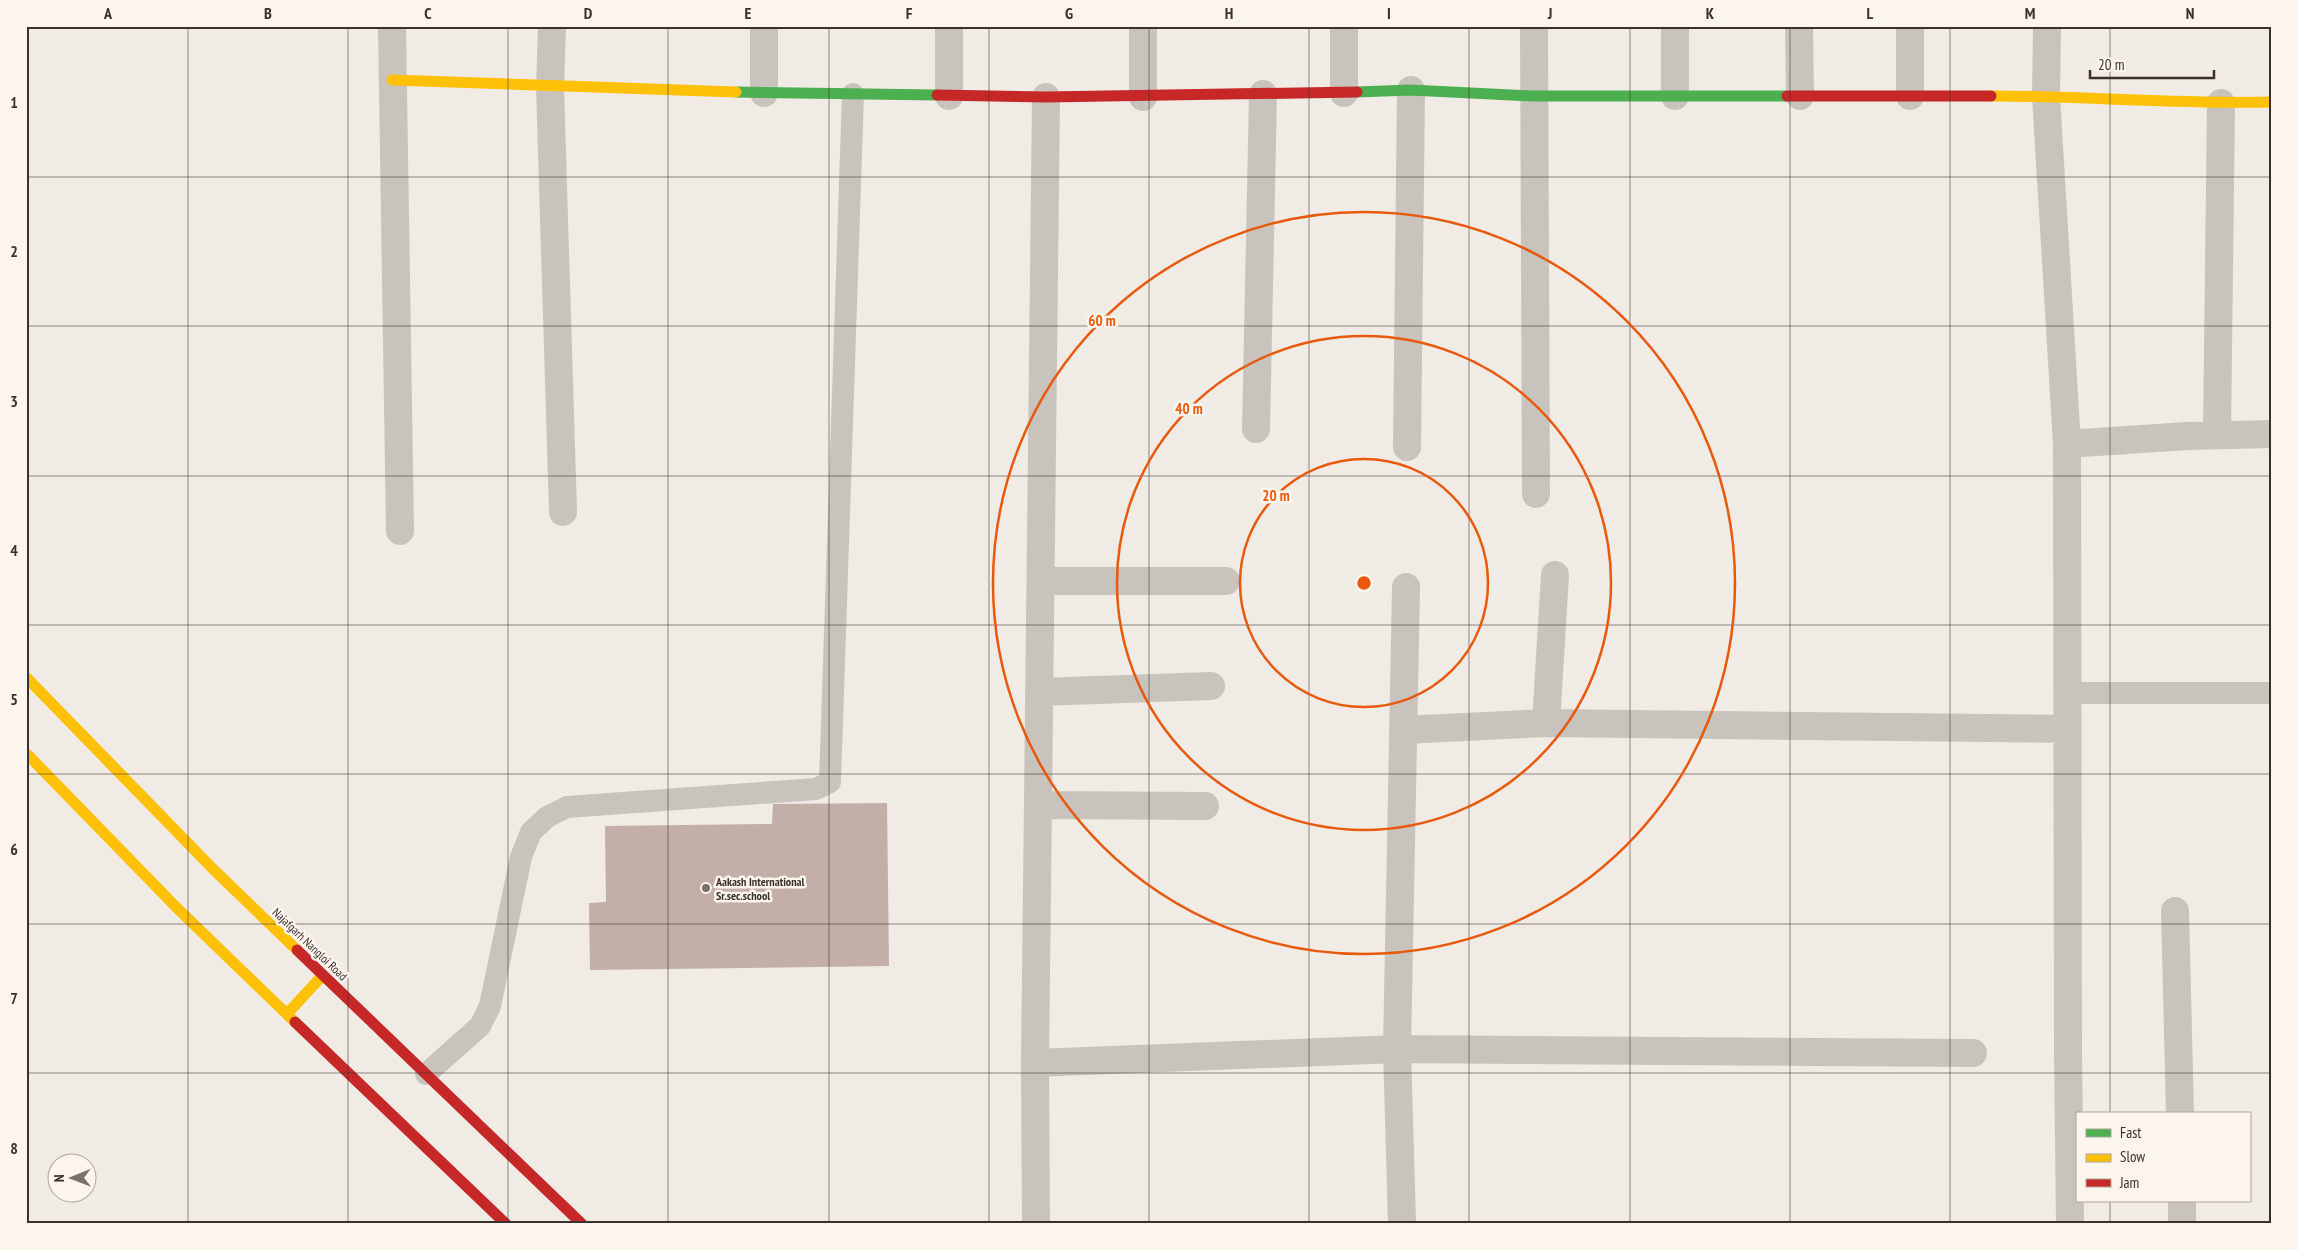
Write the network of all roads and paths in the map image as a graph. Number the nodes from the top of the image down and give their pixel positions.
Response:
1 (392, 26) edge
2 (552, 26) edge
3 (764, 26) edge
4 (949, 26) edge
5 (1143, 26) edge
6 (1344, 26) edge
7 (1534, 26) edge
8 (1675, 26) edge
9 (1799, 26) edge
10 (1910, 26) edge
11 (2047, 26) edge
12 (392, 80) junction
13 (550, 87) junction
14 (1412, 90) junction
15 (764, 93) junction
16 (853, 94) junction
17 (1263, 94) junction
18 (1344, 94) junction
19 (950, 96) junction
20 (1533, 96) junction
21 (1675, 96) junction
22 (1800, 96) junction
23 (1910, 96) junction
24 (2046, 96) junction
25 (1144, 97) junction
26 (1046, 98) junction
27 (2272, 102) edge
28 (2221, 103) junction
29 (1256, 430) dead end
30 (2272, 434) edge
31 (2217, 435) junction
32 (2067, 444) junction
33 (1407, 447) dead end
34 (1536, 494) dead end
35 (562, 512) dead end
36 (400, 531) dead end
37 (1555, 575) dead end
38 (1041, 581) junction
39 (1226, 581) dead end
40 (1406, 586) dead end
41 (26, 678) edge
42 (1211, 686) dead end
43 (1039, 692) junction
44 (2067, 693) junction
45 (2272, 693) edge
46 (1546, 723) junction
47 (2067, 729) junction
48 (1403, 730) junction
49 (26, 753) edge
50 (1038, 805) junction
51 (1205, 806) dead end
52 (2175, 911) dead end
53 (322, 976) junction
54 (287, 1014) junction
55 (1397, 1049) junction
56 (1973, 1053) dead end
57 (1035, 1063) junction
58 (426, 1074) junction
59 (2180, 1112) edge
60 (2182, 1202) edge
61 (506, 1224) edge
62 (582, 1224) edge
63 (1036, 1224) edge
64 (1402, 1224) edge
65 (2070, 1224) edge
66 (2182, 1224) edge

1 - 12 street
2 - 13 street
3 - 15 street
4 - 19 street
5 - 25 street
6 - 18 street
7 - 20 street
8 - 21 street
9 - 22 street
10 - 23 street
11 - 24 street
12 - 13 street
12 - 36 street
13 - 15 street
13 - 35 street
14 - 18 street
14 - 20 street
14 - 33 street
15 - 16 street
16 - 19 street
16 - 58 lane
17 - 18 street
17 - 25 street
17 - 29 street
19 - 26 street
20 - 21 street
20 - 34 street
21 - 22 street
22 - 23 street
23 - 24 street
24 - 28 street
24 - 32 street
25 - 26 street
26 - 38 street
27 - 28 street
28 - 31 street
30 - 31 street
31 - 32 street
32 - 44 street
37 - 46 street
38 - 39 street
38 - 43 street
40 - 48 street
41 - 53 street, Najafgarh Nangloi Road
42 - 43 street
43 - 50 street
44 - 45 lane
44 - 47 street
46 - 47 street
46 - 48 street
47 - 65 street
48 - 55 street
49 - 54 street
50 - 51 street
50 - 57 street
52 - 59 street
53 - 54 street
53 - 58 street, Najafgarh Nangloi Road
54 - 61 street
55 - 56 street
55 - 57 street
55 - 64 street
57 - 63 street
58 - 62 street, Najafgarh Nangloi Road
60 - 66 street

